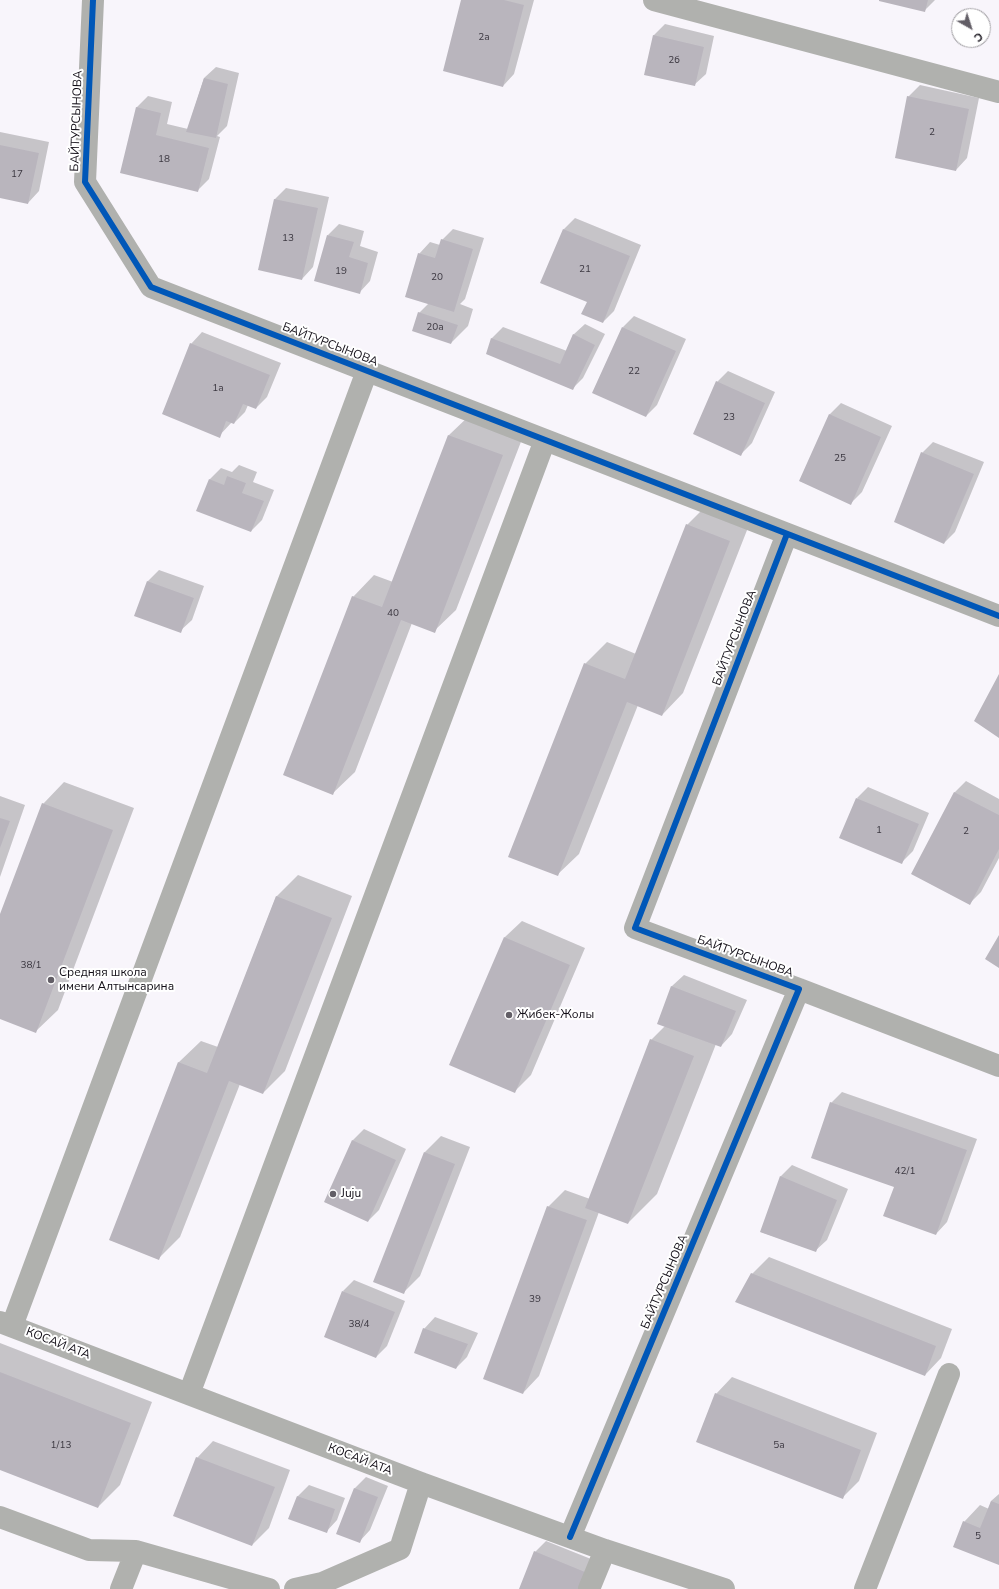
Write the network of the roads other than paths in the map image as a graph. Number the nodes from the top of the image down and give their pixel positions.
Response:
1 (93, 0) edge
2 (654, 0) edge
3 (999, 92) edge
4 (367, 371) junction
5 (545, 440) junction
6 (787, 534) junction
7 (999, 616) edge
8 (799, 989) junction
9 (999, 1066) edge
10 (6, 1324) edge
11 (949, 1374) dead end
12 (189, 1394) junction
13 (421, 1484) junction
14 (0, 1517) edge
15 (570, 1537) junction
16 (605, 1550) junction
17 (136, 1551) junction
18 (121, 1589) edge
19 (270, 1589) edge
20 (295, 1589) edge
21 (589, 1589) edge
22 (724, 1589) edge
23 (865, 1589) edge

1 - 4 street, БАЙТУРСЫНОВА
2 - 3 street
4 - 5 street, БАЙТУРСЫНОВА
4 - 10 street
5 - 6 street, БАЙТУРСЫНОВА
5 - 12 street
6 - 7 street, БАЙТУРСЫНОВА
6 - 8 street, БАЙТУРСЫНОВА
8 - 9 street
8 - 15 street, БАЙТУРСЫНОВА
10 - 12 street, КОСАЙ АТА
11 - 23 street
12 - 13 street, КОСАЙ АТА
13 - 15 street, КОСАЙ АТА
13 - 20 street
14 - 17 street
15 - 16 street, КОСАЙ АТА
16 - 21 street
16 - 22 street, КОСАЙ АТА
17 - 18 street
17 - 19 street

